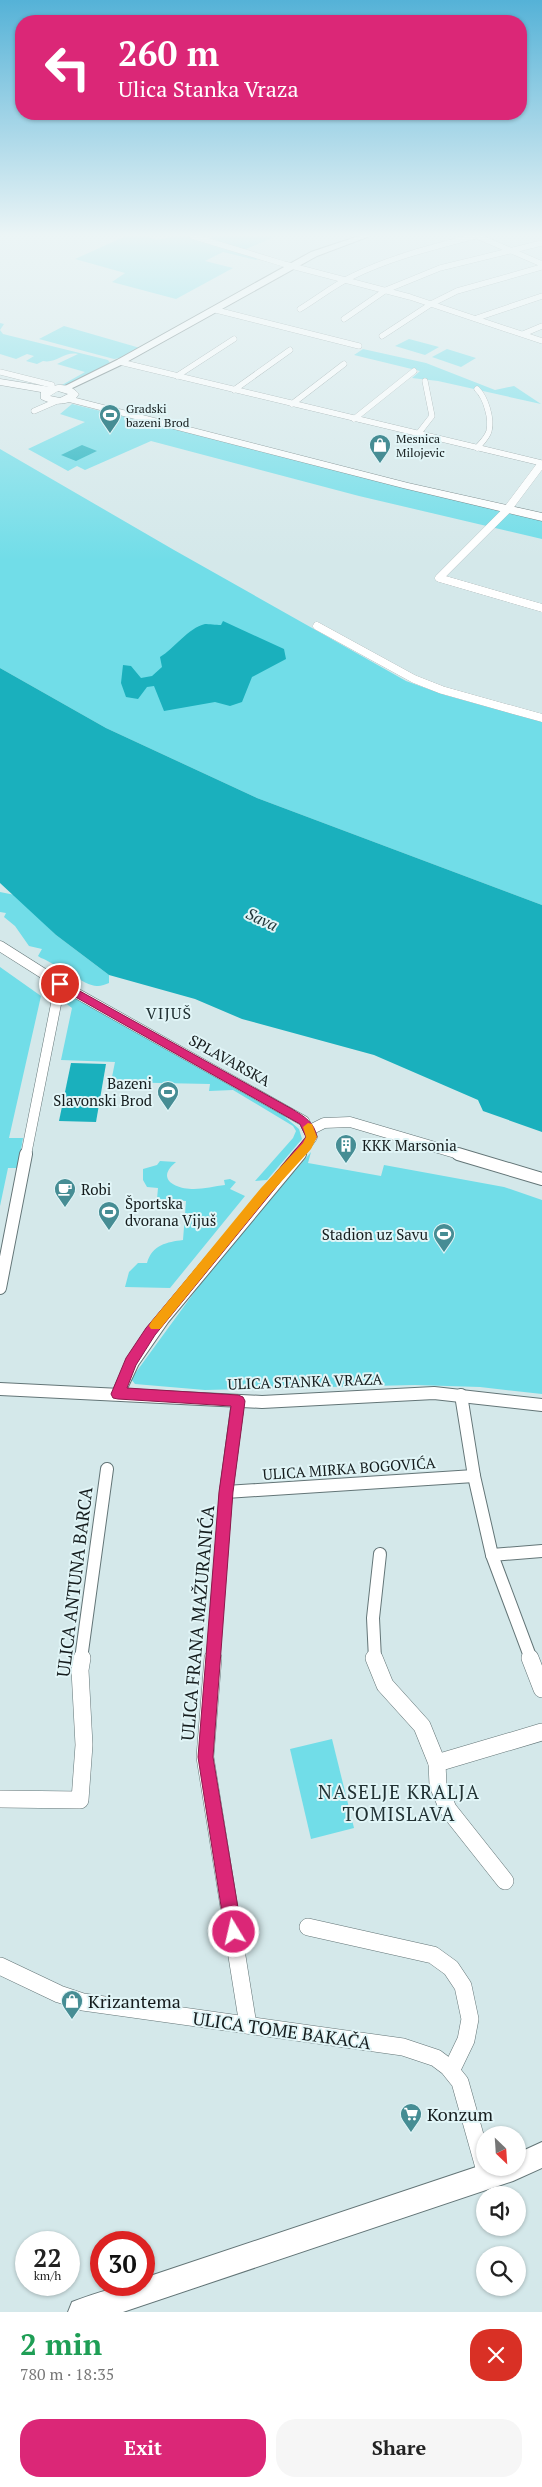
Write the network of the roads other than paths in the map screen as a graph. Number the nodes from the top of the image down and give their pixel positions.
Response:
1 (153, 344) edge
2 (225, 344) edge
3 (351, 344) edge
4 (359, 346) dead end
5 (290, 350) dead end
6 (120, 362) junction
7 (344, 364) dead end
8 (414, 371) dead end
9 (15, 376) junction
10 (177, 376) junction
11 (1, 379) edge
12 (425, 381) dead end
13 (477, 389) dead end
14 (234, 390) junction
15 (58, 393) junction
16 (292, 404) junction
17 (34, 411) dead end
18 (354, 419) junction
19 (418, 434) junction
20 (477, 448) junction
21 (542, 464) edge
22 (510, 507) junction
23 (542, 509) edge
24 (542, 517) edge
25 (542, 608) edge
26 (317, 626) dead end
27 (542, 718) edge
28 (0, 946) edge
29 (60, 984) junction
30 (310, 1130) junction
31 (542, 1178) edge
32 (0, 1288) edge
33 (0, 1389) edge
34 (118, 1394) junction
35 (461, 1395) junction
36 (238, 1401) junction
37 (542, 1405) edge
38 (107, 1469) dead end
39 (474, 1476) junction
40 (226, 1492) junction
41 (542, 1551) edge
42 (380, 1554) dead end
43 (492, 1555) junction
44 (542, 1689) edge
45 (542, 1732) edge
46 (437, 1763) junction
47 (0, 1799) edge
48 (505, 1881) dead end
49 (308, 1927) dead end
50 (0, 1966) edge
51 (248, 2025) junction
52 (452, 2069) junction
53 (542, 2155) edge
54 (526, 2162) edge
55 (492, 2176) edge
56 (487, 2178) junction
57 (82, 2312) edge

1 - 6 street
2 - 10 street
3 - 4 street
5 - 14 street
6 - 10 street
6 - 15 street
7 - 16 street
8 - 18 street
9 - 11 street
9 - 11 street
9 - 15 street
10 - 14 street
11 - 15 main road
12 - 19 street
13 - 20 street
14 - 16 street
15 - 17 street
15 - 22 main road
16 - 18 street
18 - 19 street
19 - 20 street
20 - 21 street
21 - 22 street
22 - 23 main road
22 - 24 main road
22 - 25 street
26 - 27 street
28 - 29 street, SPLAVARSKA
29 - 30 street, SPLAVARSKA
29 - 32 street
30 - 31 street
30 - 34 street
33 - 34 street, ULICA STANKA VRAZA
34 - 36 street, ULICA STANKA VRAZA
35 - 36 street, ULICA STANKA VRAZA
35 - 37 street, ULICA STANKA VRAZA
35 - 39 street
36 - 40 street, ULICA FRANA MAŽURANIĆA
38 - 47 street, ULICA ANTUNA BARCA
39 - 40 street, ULICA MIRKA BOGOVIĆA
39 - 43 street
40 - 51 street, ULICA FRANA MAŽURANIĆA
41 - 43 street
42 - 46 street
43 - 44 street
45 - 46 street
46 - 48 street
49 - 52 street
50 - 51 street, ULICA TOME BAKAČA
51 - 52 street, ULICA TOME BAKAČA
52 - 56 street
53 - 54 street
55 - 56 street
56 - 57 street

